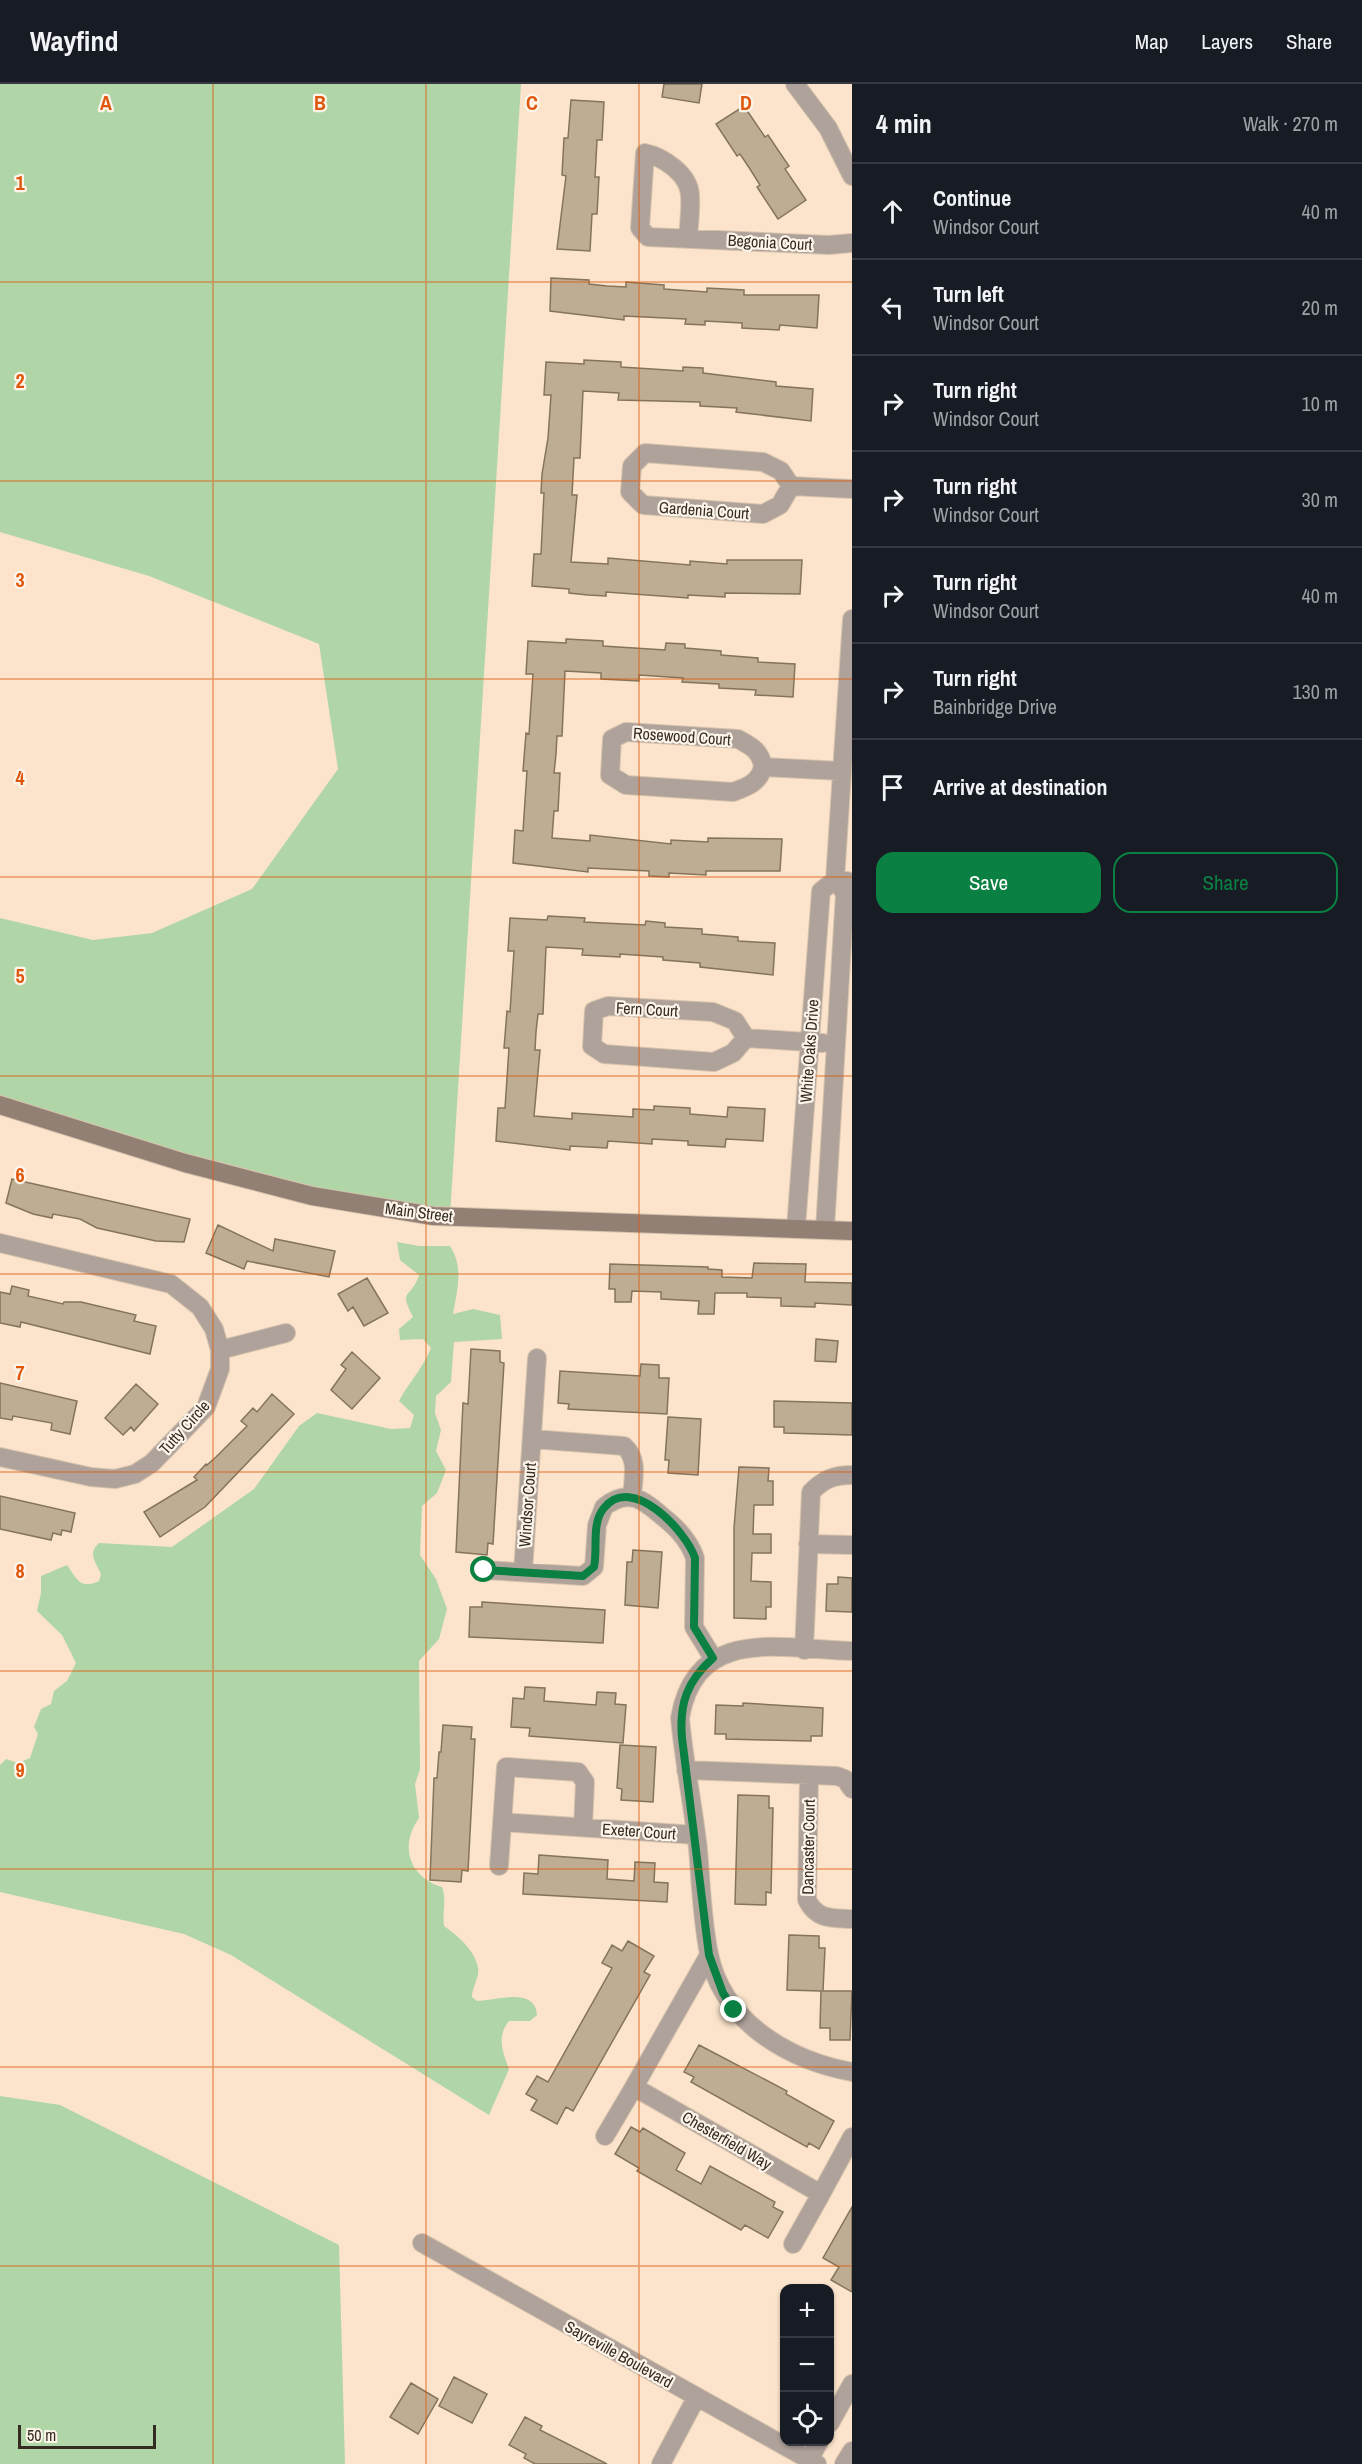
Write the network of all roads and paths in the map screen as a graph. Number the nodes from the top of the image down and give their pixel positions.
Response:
1 (795, 84) edge
2 (852, 176) edge
3 (688, 238) junction
4 (852, 243) edge
5 (791, 486) junction
6 (852, 489) edge
7 (852, 619) edge
8 (851, 653) edge
9 (763, 767) junction
10 (841, 771) junction
11 (843, 881) edge
12 (746, 1038) junction
13 (810, 1043) junction
14 (836, 1044) junction
15 (0, 1105) edge
16 (796, 1228) junction
17 (825, 1229) junction
18 (852, 1231) edge
19 (0, 1243) edge
20 (286, 1333) dead end
21 (220, 1350) junction
22 (537, 1358) dead end
23 (532, 1439) junction
24 (0, 1457) edge
25 (852, 1475) edge
26 (632, 1497) junction
27 (808, 1544) junction
28 (852, 1545) edge
29 (484, 1570) dead end
30 (523, 1572) junction
31 (804, 1650) junction
32 (852, 1651) edge
33 (713, 1658) junction
34 (686, 1770) junction
35 (809, 1776) junction
36 (852, 1789) edge
37 (502, 1822) junction
38 (583, 1827) junction
39 (696, 1834) junction
40 (499, 1866) dead end
41 (852, 1919) edge
42 (709, 1955) junction
43 (852, 2072) edge
44 (634, 2087) junction
45 (605, 2136) dead end
46 (852, 2137) edge
47 (821, 2194) junction
48 (422, 2243) dead end
49 (793, 2244) dead end
50 (852, 2384) edge
51 (696, 2398) junction
52 (834, 2416) edge
53 (818, 2446) edge
54 (852, 2451) edge
55 (813, 2462) edge
56 (660, 2464) edge
57 (844, 2464) edge

1 - 2 street
3 - 3 street, Begonia Court
3 - 4 street, Begonia Court
5 - 5 street, Gardenia Court
5 - 6 street
7 - 8 street, White Oaks Drive
8 - 10 street, White Oaks Drive
9 - 9 street, Rosewood Court
9 - 10 street
10 - 11 street, White Oaks Drive
11 - 13 street, White Oaks Drive
11 - 14 street, White Oaks Drive
12 - 12 street, Fern Court
12 - 13 street
13 - 14 street
13 - 16 street, White Oaks Drive
14 - 17 street, White Oaks Drive
15 - 16 main road, Main Street
16 - 17 main road, Main Street
17 - 18 main road, Main Street
19 - 21 street, Tutty Circle
20 - 21 street
21 - 24 street, Tutty Circle
22 - 23 street, Windsor Court
23 - 26 street, Windsor Court
23 - 30 street, Windsor Court
25 - 27 street
26 - 30 street, Windsor Court
26 - 33 street
27 - 28 street
27 - 31 street
29 - 30 street, Windsor Court
31 - 32 street
31 - 33 street
33 - 34 street
34 - 35 street, Dancaster Court
34 - 39 street
35 - 36 street, Dancaster Court
35 - 41 street, Dancaster Court
37 - 38 street, Exeter Court
37 - 38 street, Exeter Court
37 - 40 street, Exeter Court
38 - 39 street, Exeter Court
39 - 42 street
42 - 43 street
42 - 44 street
44 - 45 street
44 - 47 street, Chesterfield Way
46 - 47 street
47 - 49 street
48 - 51 street, Sayreville Boulevard
50 - 52 street
51 - 55 street, Sayreville Boulevard
51 - 56 street
53 - 55 street
54 - 57 street

